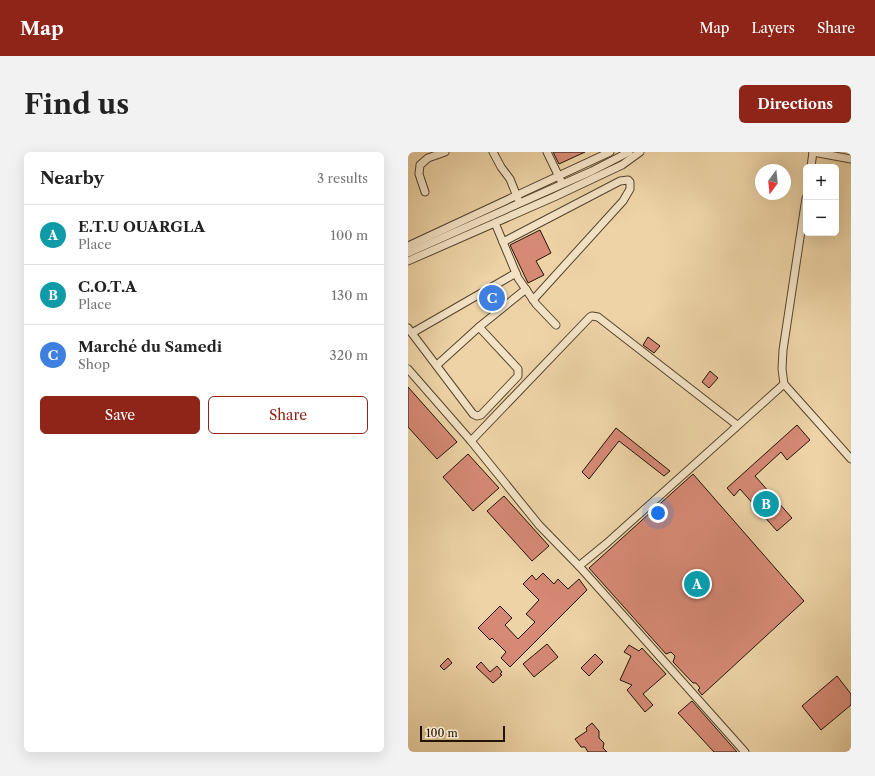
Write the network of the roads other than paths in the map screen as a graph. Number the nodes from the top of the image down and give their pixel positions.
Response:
1 (445, 152) edge
2 (493, 152) edge
3 (547, 152) edge
4 (610, 152) edge
5 (640, 152) edge
6 (813, 152) edge
7 (625, 153) edge
8 (851, 160) edge
9 (811, 164) edge
10 (559, 177) junction
11 (562, 184) junction
12 (425, 192) dead end
13 (518, 200) junction
14 (806, 200) edge
15 (523, 211) junction
16 (481, 221) junction
17 (494, 223) junction
18 (503, 242) junction
19 (408, 246) edge
20 (408, 253) edge
21 (408, 261) edge
22 (516, 273) junction
23 (526, 289) junction
24 (533, 300) junction
25 (556, 325) dead end
26 (479, 328) junction
27 (410, 330) edge
28 (437, 365) junction
29 (408, 369) edge
30 (784, 384) junction
31 (737, 425) junction
32 (471, 441) junction
33 (851, 459) edge
34 (579, 566) junction
35 (746, 752) edge

1 - 12 street
2 - 13 street
3 - 10 street
4 - 10 street
5 - 15 street
6 - 8 street
6 - 9 street
7 - 11 street
10 - 11 street
10 - 13 street
11 - 13 street
13 - 15 street
13 - 16 street
14 - 30 street
15 - 17 street
16 - 17 street
16 - 19 street
16 - 20 street
16 - 21 street
17 - 18 street
18 - 22 street
18 - 24 street
22 - 23 street
22 - 27 street
23 - 24 street
23 - 26 street
24 - 25 street
26 - 28 street
26 - 28 street
27 - 28 street
29 - 32 street
30 - 31 street
30 - 33 street
31 - 32 street
31 - 34 street
32 - 34 street
34 - 35 street

